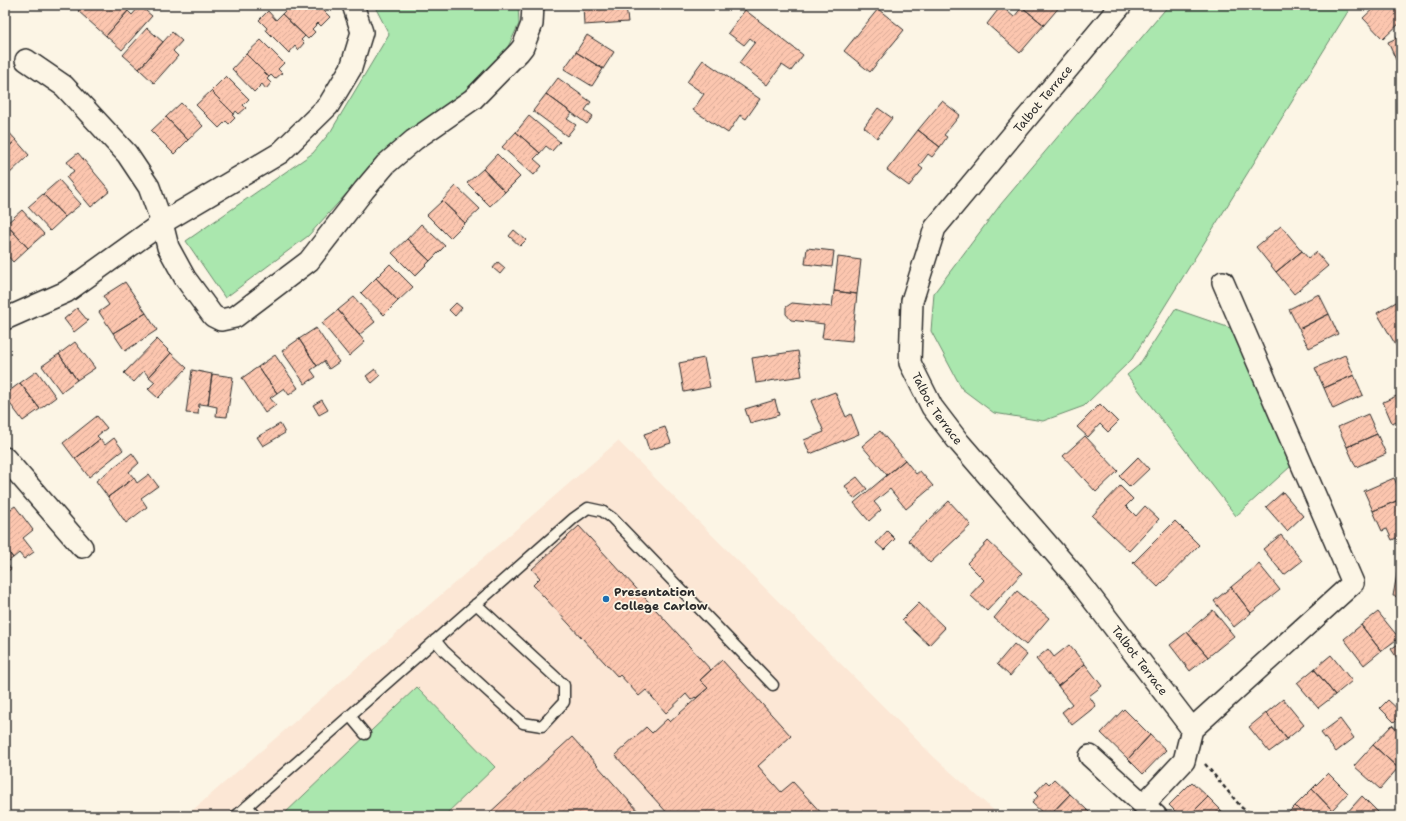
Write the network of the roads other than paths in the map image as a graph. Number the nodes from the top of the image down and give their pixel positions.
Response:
1 (353, 5) edge
2 (533, 5) edge
3 (1121, 5) edge
4 (26, 60) dead end
5 (162, 223) junction
6 (1224, 282) dead end
7 (5, 319) edge
8 (5, 458) edge
9 (82, 546) dead end
10 (476, 604) junction
11 (435, 640) junction
12 (773, 685) dead end
13 (350, 716) junction
14 (365, 734) dead end
15 (1190, 736) junction
16 (1090, 756) dead end
17 (247, 806) junction
18 (1150, 810) edge
19 (236, 816) edge
20 (256, 816) edge

1 - 5 street
2 - 5 street
3 - 15 street, Talbot Terrace
4 - 5 street
5 - 7 street
6 - 15 street
8 - 9 street
10 - 11 lane
10 - 11 lane
10 - 12 lane
11 - 13 lane
13 - 14 lane
13 - 17 lane
15 - 18 street
16 - 18 street
17 - 19 lane
17 - 20 lane

